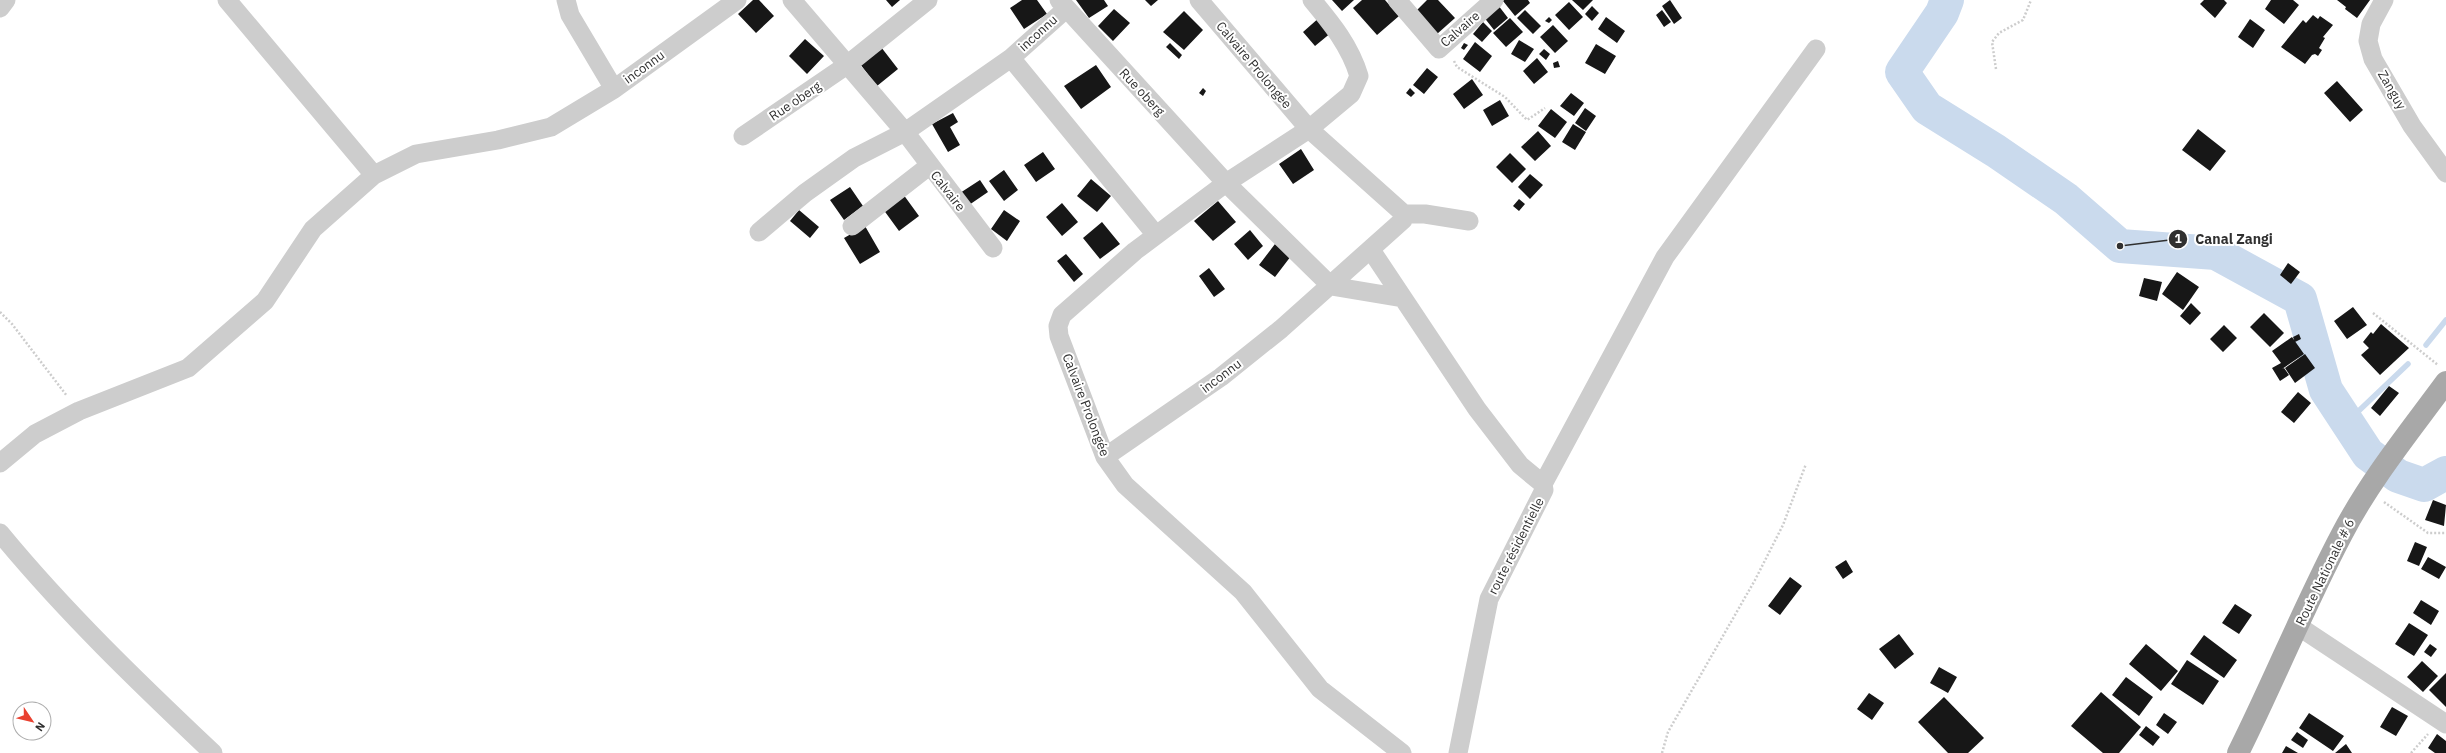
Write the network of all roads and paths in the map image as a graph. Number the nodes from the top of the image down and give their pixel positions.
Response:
1 (6, 0) edge
2 (227, 0) edge
3 (566, 0) edge
4 (737, 0) edge
5 (792, 0) edge
6 (928, 0) edge
7 (1199, 0) edge
8 (1312, 0) edge
9 (1397, 0) edge
10 (1494, 0) edge
11 (2031, 0) edge
12 (2384, 0) edge
13 (1062, 4) edge
14 (0, 8) edge
15 (1447, 42) junction
16 (1816, 50) dead end
17 (1011, 58) junction
18 (846, 66) junction
19 (1996, 69) dead end
20 (614, 88) junction
21 (1545, 108) dead end
22 (1309, 129) junction
23 (905, 132) junction
24 (743, 136) dead end
25 (929, 166) junction
26 (2446, 173) edge
27 (374, 176) junction
28 (1226, 183) junction
29 (1404, 214) junction
30 (1469, 221) dead end
31 (852, 226) dead end
32 (759, 232) dead end
33 (1156, 235) junction
34 (994, 248) dead end
35 (1371, 250) junction
36 (1331, 286) junction
37 (1403, 298) junction
38 (0, 312) edge
39 (2373, 313) dead end
40 (2443, 374) edge
41 (79, 410) junction
42 (1105, 457) junction
43 (0, 463) edge
44 (1806, 464) dead end
45 (1543, 484) junction
46 (2372, 486) junction
47 (0, 533) edge
48 (2446, 533) edge
49 (2298, 626) junction
50 (2442, 721) edge
51 (213, 753) edge
52 (1402, 753) edge
53 (1458, 753) edge
54 (1662, 753) edge
55 (2238, 753) edge
56 (2411, 753) edge

1 - 14 street
2 - 27 street
3 - 20 street, inconnu
4 - 20 street, inconnu
5 - 18 street
6 - 18 street, Rue oberg
7 - 22 street, Calvaire Prolongée
8 - 22 street, Calvaire Prolongée
9 - 15 street, Calvaire
10 - 15 street, Calvaire
11 - 19 path
12 - 26 street, Zanguy
13 - 17 street, inconnu
13 - 28 street, Rue oberg
15 - 21 path
16 - 45 street
17 - 23 street, inconnu
17 - 33 street
18 - 23 street, Calvaire
18 - 24 street, Rue oberg
20 - 27 street
22 - 28 street, Calvaire Prolongée
22 - 29 street
23 - 25 street, Calvaire
23 - 32 street, inconnu
25 - 31 street
25 - 34 street, Calvaire
27 - 41 street
28 - 33 street, Calvaire Prolongée
28 - 36 street
29 - 30 street
29 - 35 street, inconnu
33 - 42 street, Calvaire Prolongée
35 - 36 street, inconnu
35 - 37 street, route résidentielle
36 - 37 street
36 - 42 street, inconnu
37 - 45 street, route résidentielle
38 - 41 path
39 - 40 path
40 - 46 main road, Route Nationale # 6
41 - 43 street
42 - 52 street, Calvaire Prolongée
44 - 54 path
45 - 53 street, route résidentielle
46 - 48 path
46 - 49 main road, Route Nationale # 6
47 - 51 street
49 - 50 street
49 - 55 main road, Route Nationale # 6
50 - 56 path

